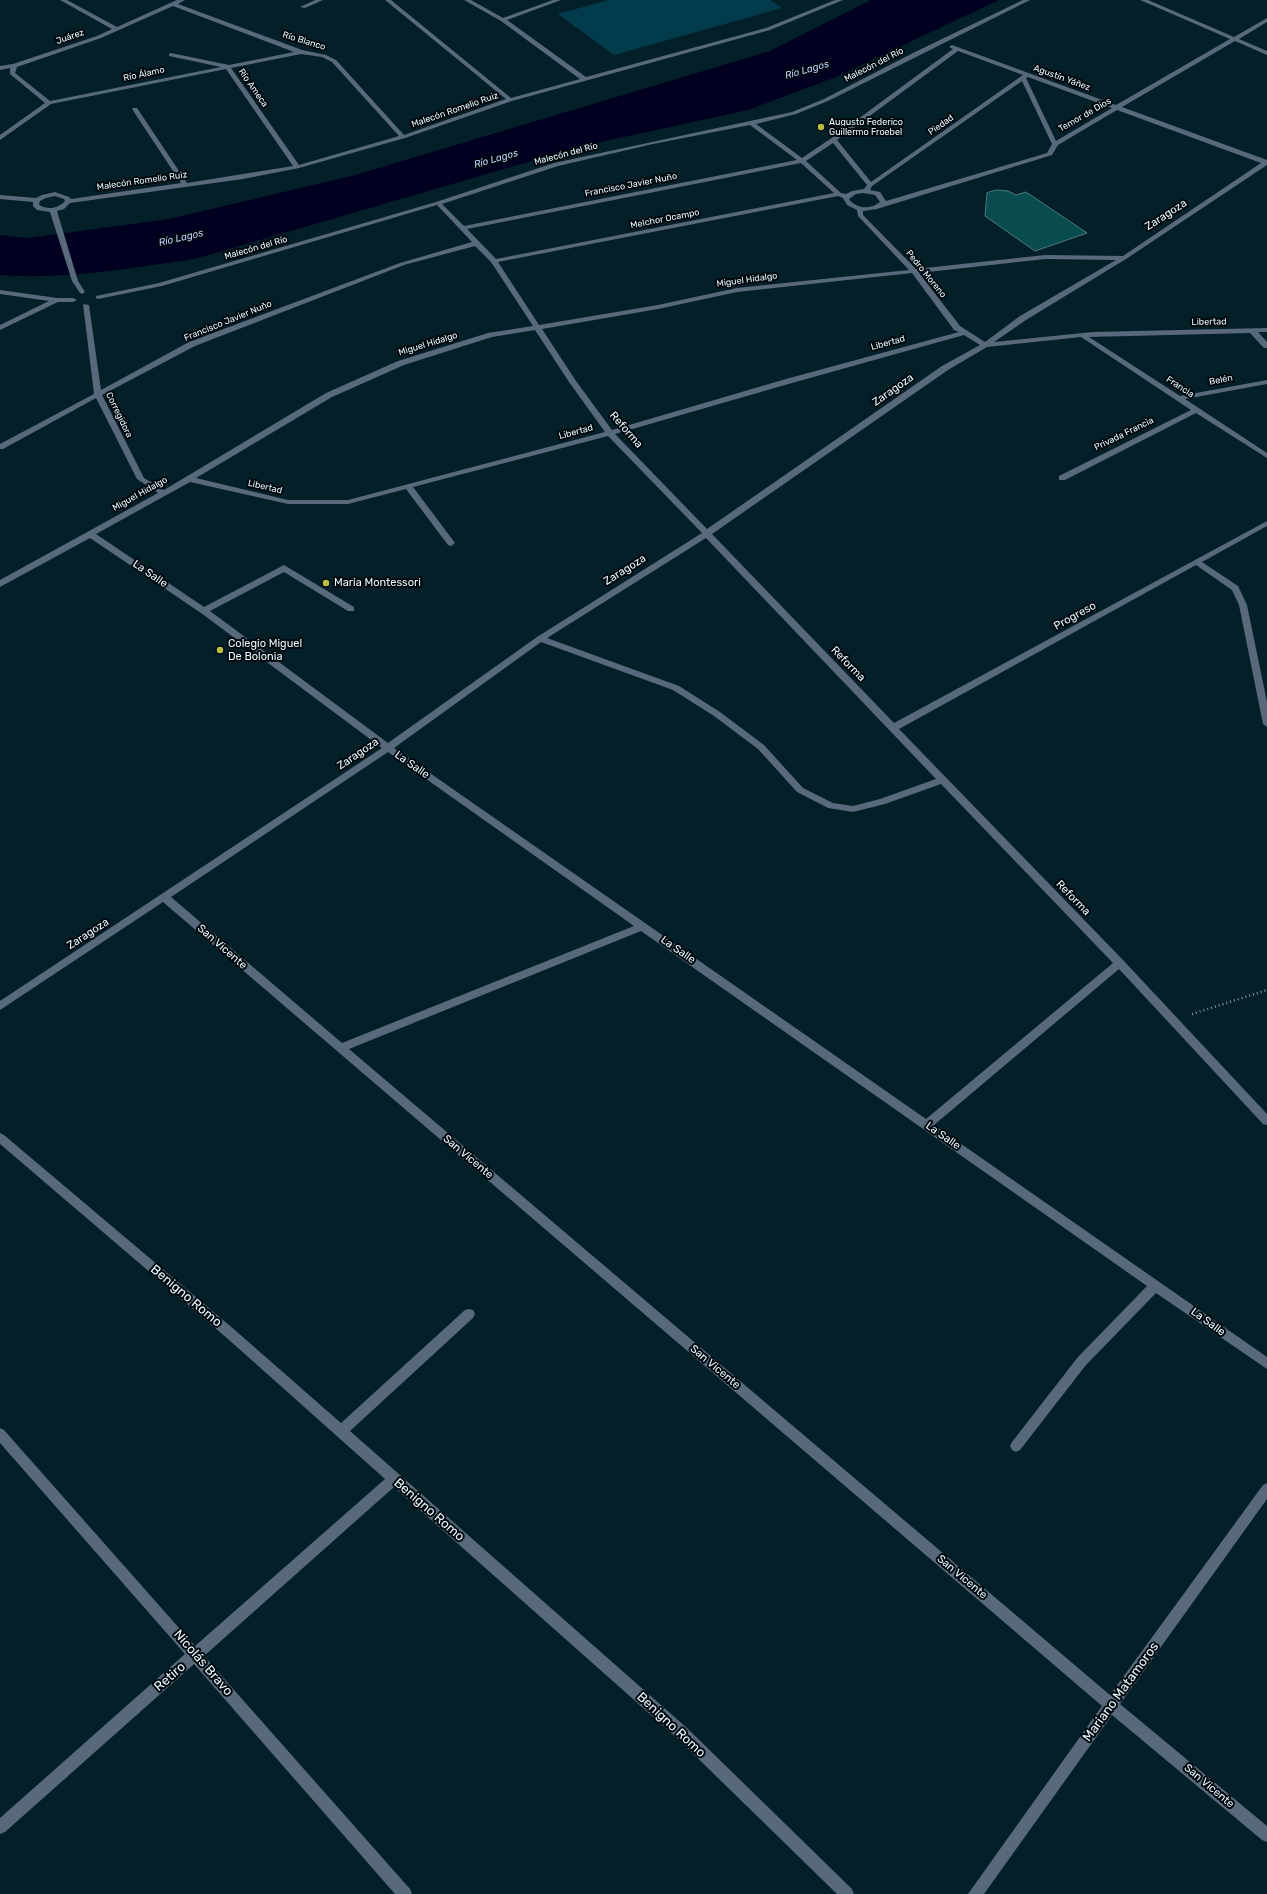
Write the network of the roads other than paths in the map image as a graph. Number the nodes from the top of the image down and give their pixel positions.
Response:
1 (63, 0) edge
2 (182, 0) edge
3 (320, 0) edge
4 (388, 0) edge
5 (467, 0) edge
6 (558, 0) edge
7 (840, 0) edge
8 (1027, 0) edge
9 (1143, 0) edge
10 (173, 4) junction
11 (303, 7) dead end
12 (503, 20) junction
13 (1267, 20) edge
14 (117, 29) junction
15 (1234, 39) junction
16 (940, 43) junction
17 (958, 49) junction
18 (302, 52) junction
19 (1267, 53) edge
20 (171, 55) dead end
21 (14, 66) junction
22 (227, 66) junction
23 (0, 68) edge
24 (1025, 76) junction
25 (584, 80) junction
26 (510, 100) junction
27 (49, 103) junction
28 (1116, 108) junction
29 (135, 109) dead end
30 (751, 123) junction
31 (403, 137) junction
32 (0, 138) edge
33 (834, 141) junction
34 (1055, 144) junction
35 (802, 161) junction
36 (1267, 163) edge
37 (297, 167) junction
38 (185, 184) junction
39 (870, 185) junction
40 (866, 191) junction
41 (839, 194) junction
42 (847, 196) junction
43 (0, 197) edge
44 (37, 200) junction
45 (68, 201) junction
46 (438, 203) junction
47 (881, 205) junction
48 (860, 209) junction
49 (53, 210) junction
50 (463, 228) junction
51 (477, 243) junction
52 (1124, 258) junction
53 (494, 261) junction
54 (914, 271) junction
55 (0, 292) edge
56 (91, 293) junction
57 (57, 300) junction
58 (73, 300) junction
59 (85, 305) junction
60 (537, 327) junction
61 (0, 328) edge
62 (1267, 330) edge
63 (1253, 331) junction
64 (964, 333) junction
65 (1082, 334) junction
66 (985, 345) junction
67 (1267, 346) edge
68 (1267, 382) edge
69 (98, 395) junction
70 (1179, 398) junction
71 (1196, 410) junction
72 (610, 433) junction
73 (0, 447) edge
74 (1267, 456) edge
75 (1062, 478) dead end
76 (188, 479) junction
77 (408, 486) junction
78 (164, 493) junction
79 (1267, 523) edge
80 (90, 534) junction
81 (706, 534) junction
82 (451, 543) dead end
83 (1198, 562) junction
84 (0, 584) edge
85 (352, 609) dead end
86 (204, 611) junction
87 (540, 639) junction
88 (1267, 724) edge
89 (893, 728) junction
90 (388, 748) junction
91 (942, 780) junction
92 (165, 898) junction
93 (643, 926) junction
94 (1119, 963) junction
95 (0, 1006) edge
96 (341, 1048) junction
97 (1267, 1121) edge
98 (926, 1125) junction
99 (0, 1138) edge
100 (1156, 1285) junction
101 (469, 1314) dead end
102 (1267, 1364) edge
103 (341, 1431) junction
104 (0, 1434) edge
105 (1016, 1446) dead end
106 (394, 1479) junction
107 (1267, 1489) edge
108 (196, 1655) junction
109 (1111, 1705) junction
110 (0, 1827) edge
111 (1267, 1835) edge
112 (405, 1894) edge
113 (847, 1894) edge
114 (975, 1894) edge

1 - 14 street
2 - 10 street, Juárez
3 - 11 street
4 - 26 street
5 - 12 street
6 - 12 street
7 - 25 street, Malecón Romelio Ruiz
8 - 16 street, Malecón del Río
9 - 15 street
10 - 14 street, Juárez
10 - 18 street, Río Blanco
12 - 25 street
13 - 15 street, Temor de Dios
14 - 21 street, Juárez
15 - 19 street
15 - 28 street, Temor de Dios
16 - 17 street, Agustín Yáñez
16 - 30 street, Malecón del Río
17 - 24 street, Agustín Yáñez
17 - 33 street
18 - 22 street, Río Álamo
18 - 31 street, Río Blanco
20 - 22 street, Río Ameca
21 - 23 street, Juárez
21 - 27 street
22 - 27 street, Río Álamo
22 - 37 street, Río Ameca
24 - 28 street, Agustín Yáñez
24 - 34 street
24 - 39 street, Piedad
25 - 26 street, Malecón Romelio Ruiz
26 - 31 street, Malecón Romelio Ruiz
27 - 32 street, Río Álamo
28 - 34 street, Temor de Dios
28 - 36 street, Agustín Yáñez
29 - 38 street
30 - 35 street
30 - 46 street, Malecón del Río
31 - 37 street, Malecón Romelio Ruiz
33 - 35 street
33 - 39 street
34 - 47 street, Temor de Dios
35 - 41 street
35 - 50 street, Francisco Javier Nuño
36 - 52 street, Zaragoza
37 - 38 street, Malecón Romelio Ruiz
38 - 45 street, Malecón Romelio Ruiz
39 - 40 street, Piedad
40 - 42 street
40 - 47 street
41 - 42 street
41 - 53 street, Melchor Ocampo
42 - 48 street, Pedro Moreno
43 - 44 street
44 - 45 street
44 - 49 street
45 - 49 street
46 - 50 street, Reforma
46 - 56 street, Malecón del Río
47 - 48 street, Temor de Dios
48 - 54 street, Pedro Moreno
49 - 56 street
50 - 51 street, Reforma
51 - 53 street, Reforma
51 - 69 street, Francisco Javier Nuño
52 - 54 street, Miguel Hidalgo
52 - 66 street, Zaragoza
53 - 60 street, Reforma
54 - 60 street, Miguel Hidalgo
54 - 64 street, Pedro Moreno
55 - 57 street
56 - 58 street
56 - 59 street
57 - 58 street
57 - 61 street
58 - 59 street
59 - 69 street, Corregidora
60 - 72 street, Reforma
60 - 76 street, Miguel Hidalgo
62 - 63 street, Libertad
63 - 65 street, Libertad
63 - 67 street
64 - 66 street, Pedro Moreno
64 - 72 street, Libertad
65 - 66 street, Libertad
65 - 70 street, Francia
66 - 81 street, Zaragoza
68 - 70 street, Belén
69 - 73 street, Francisco Javier Nuño
69 - 78 street, Corregidora
70 - 71 street, Francia
71 - 74 street, Francia
71 - 75 street, Privada Francia
72 - 77 street, Libertad
72 - 81 street, Reforma
76 - 77 street, Libertad
76 - 78 street, Miguel Hidalgo
77 - 82 street
78 - 80 street, Miguel Hidalgo
79 - 83 street, Progreso
80 - 84 street, Miguel Hidalgo
80 - 86 street, La Salle
81 - 87 street, Zaragoza
81 - 89 street, Reforma
83 - 88 street
83 - 89 street, Progreso
85 - 86 street
86 - 90 street, La Salle
87 - 90 street, Zaragoza
87 - 91 street
89 - 91 street, Reforma
90 - 92 street, Zaragoza
90 - 93 street, La Salle
91 - 94 street, Reforma
92 - 95 street, Zaragoza
92 - 96 street, San Vicente
93 - 96 street
93 - 98 street, La Salle
94 - 97 street, Reforma
94 - 98 street
96 - 109 street, San Vicente
98 - 100 street, La Salle
99 - 103 street, Benigno Romo
100 - 102 street, La Salle
100 - 105 street
101 - 103 street
103 - 106 street, Benigno Romo
104 - 108 street, Nicolás Bravo
106 - 108 street, Retiro
106 - 113 street, Benigno Romo
107 - 109 street, Mariano Matamoros
108 - 110 street, Retiro
108 - 112 street, Nicolás Bravo
109 - 111 street, San Vicente
109 - 114 street, Mariano Matamoros

